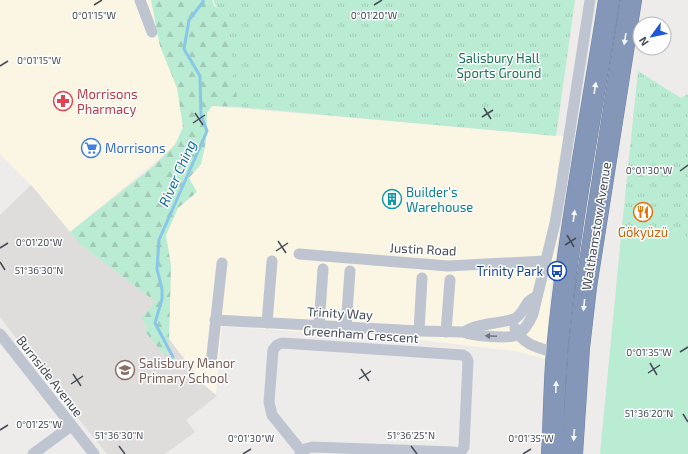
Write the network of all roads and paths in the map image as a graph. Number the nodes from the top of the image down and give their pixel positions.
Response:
1 (140, 0) edge
2 (590, 0) edge
3 (609, 0) edge
4 (631, 0) edge
5 (152, 32) dead end
6 (299, 254) dead end
7 (272, 261) dead end
8 (545, 261) junction
9 (222, 263) dead end
10 (323, 270) dead end
11 (350, 271) dead end
12 (422, 278) dead end
13 (450, 280) dead end
14 (537, 297) junction
15 (515, 318) junction
16 (215, 320) junction
17 (267, 323) junction
18 (319, 326) junction
19 (346, 327) junction
20 (419, 331) junction
21 (446, 332) junction
22 (464, 332) junction
23 (0, 334) edge
24 (518, 334) junction
25 (557, 353) junction
26 (212, 364) dead end
27 (71, 426) junction
28 (301, 453) edge
29 (33, 454) edge
30 (94, 454) edge
31 (460, 454) edge
32 (552, 454) edge
33 (572, 454) edge

1 - 5 street
2 - 8 street
25 -> 3 highway, Walthamstow Avenue
4 -> 33 highway, Walthamstow Avenue
6 - 8 street, Justin Road
7 - 17 street
8 - 14 street
9 - 16 street
10 - 18 street
11 - 19 street
12 - 20 street
13 - 21 street
14 - 15 street
14 - 24 street
15 - 22 street, Trinity Way
15 - 24 street
16 - 17 street, Trinity Way
16 - 26 street
17 - 18 street, Trinity Way
18 - 19 street, Trinity Way
19 - 20 street, Trinity Way
20 - 21 street, Trinity Way
21 - 22 street, Trinity Way
24 -> 22 street, Trinity Way
23 - 27 street, Burnside Avenue
24 - 25 street
32 -> 25 highway, Walthamstow Avenue
27 - 29 street
27 - 30 street, Burnside Avenue
28 - 31 street
28 - 31 street, Greenham Crescent

